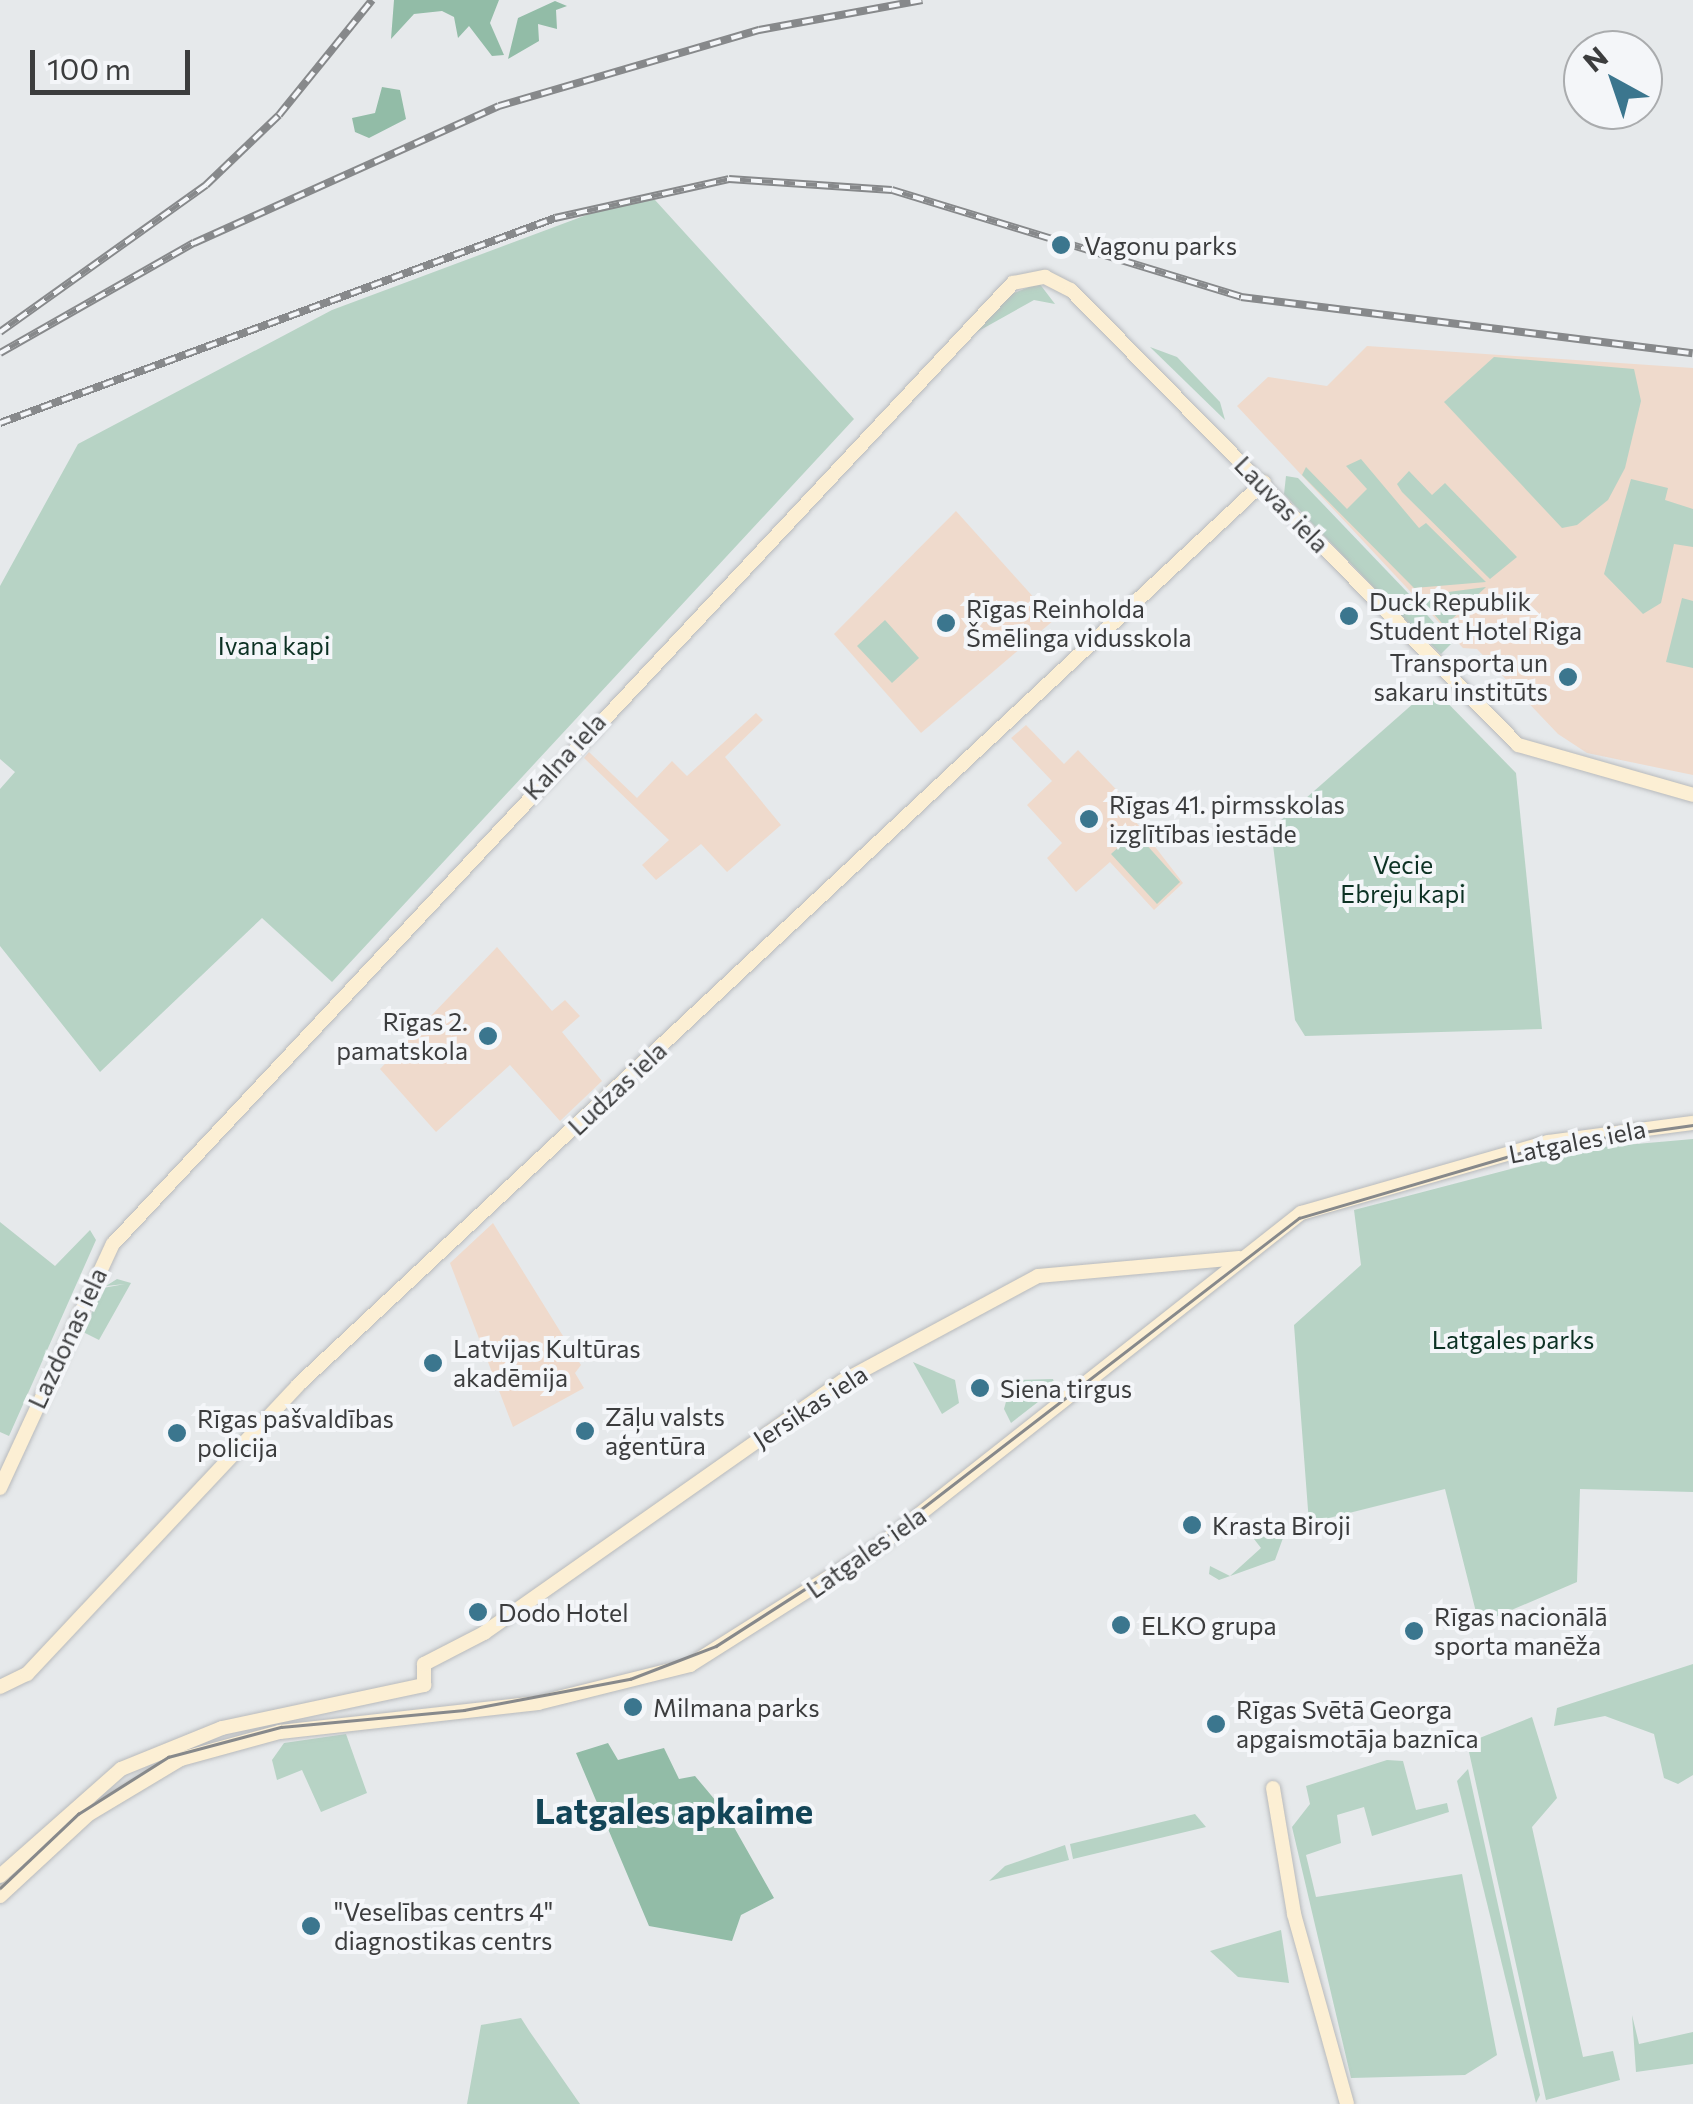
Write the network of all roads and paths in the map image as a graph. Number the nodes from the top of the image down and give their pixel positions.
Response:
1 (1022, 279) joint
2 (1264, 482) junction
3 (1247, 505) junction
4 (1295, 517) junction
5 (1693, 794) edge
6 (1693, 1123) edge
7 (114, 1244) joint
8 (1238, 1258) junction
9 (0, 1488) edge
10 (3, 1687) edge
11 (1273, 1788) dead end
12 (0, 1876) edge
13 (0, 1896) edge
14 (1335, 2082) junction
15 (1332, 2104) edge
16 (1347, 2104) edge

1 - 2 street, Lauvas iela
1 - 7 street, Kalna iela
2 - 3 street, Ludzas iela
2 - 4 street, Lauvas iela
3 - 4 street
3 - 10 street, Ludzas iela
4 - 5 street, Lauvas iela
6 - 8 street, Latgales iela
7 - 9 street, Lazdonas iela
8 - 12 street, Jersikas iela
8 - 13 street, Latgales iela
11 - 14 street
14 - 15 street
14 - 16 street

